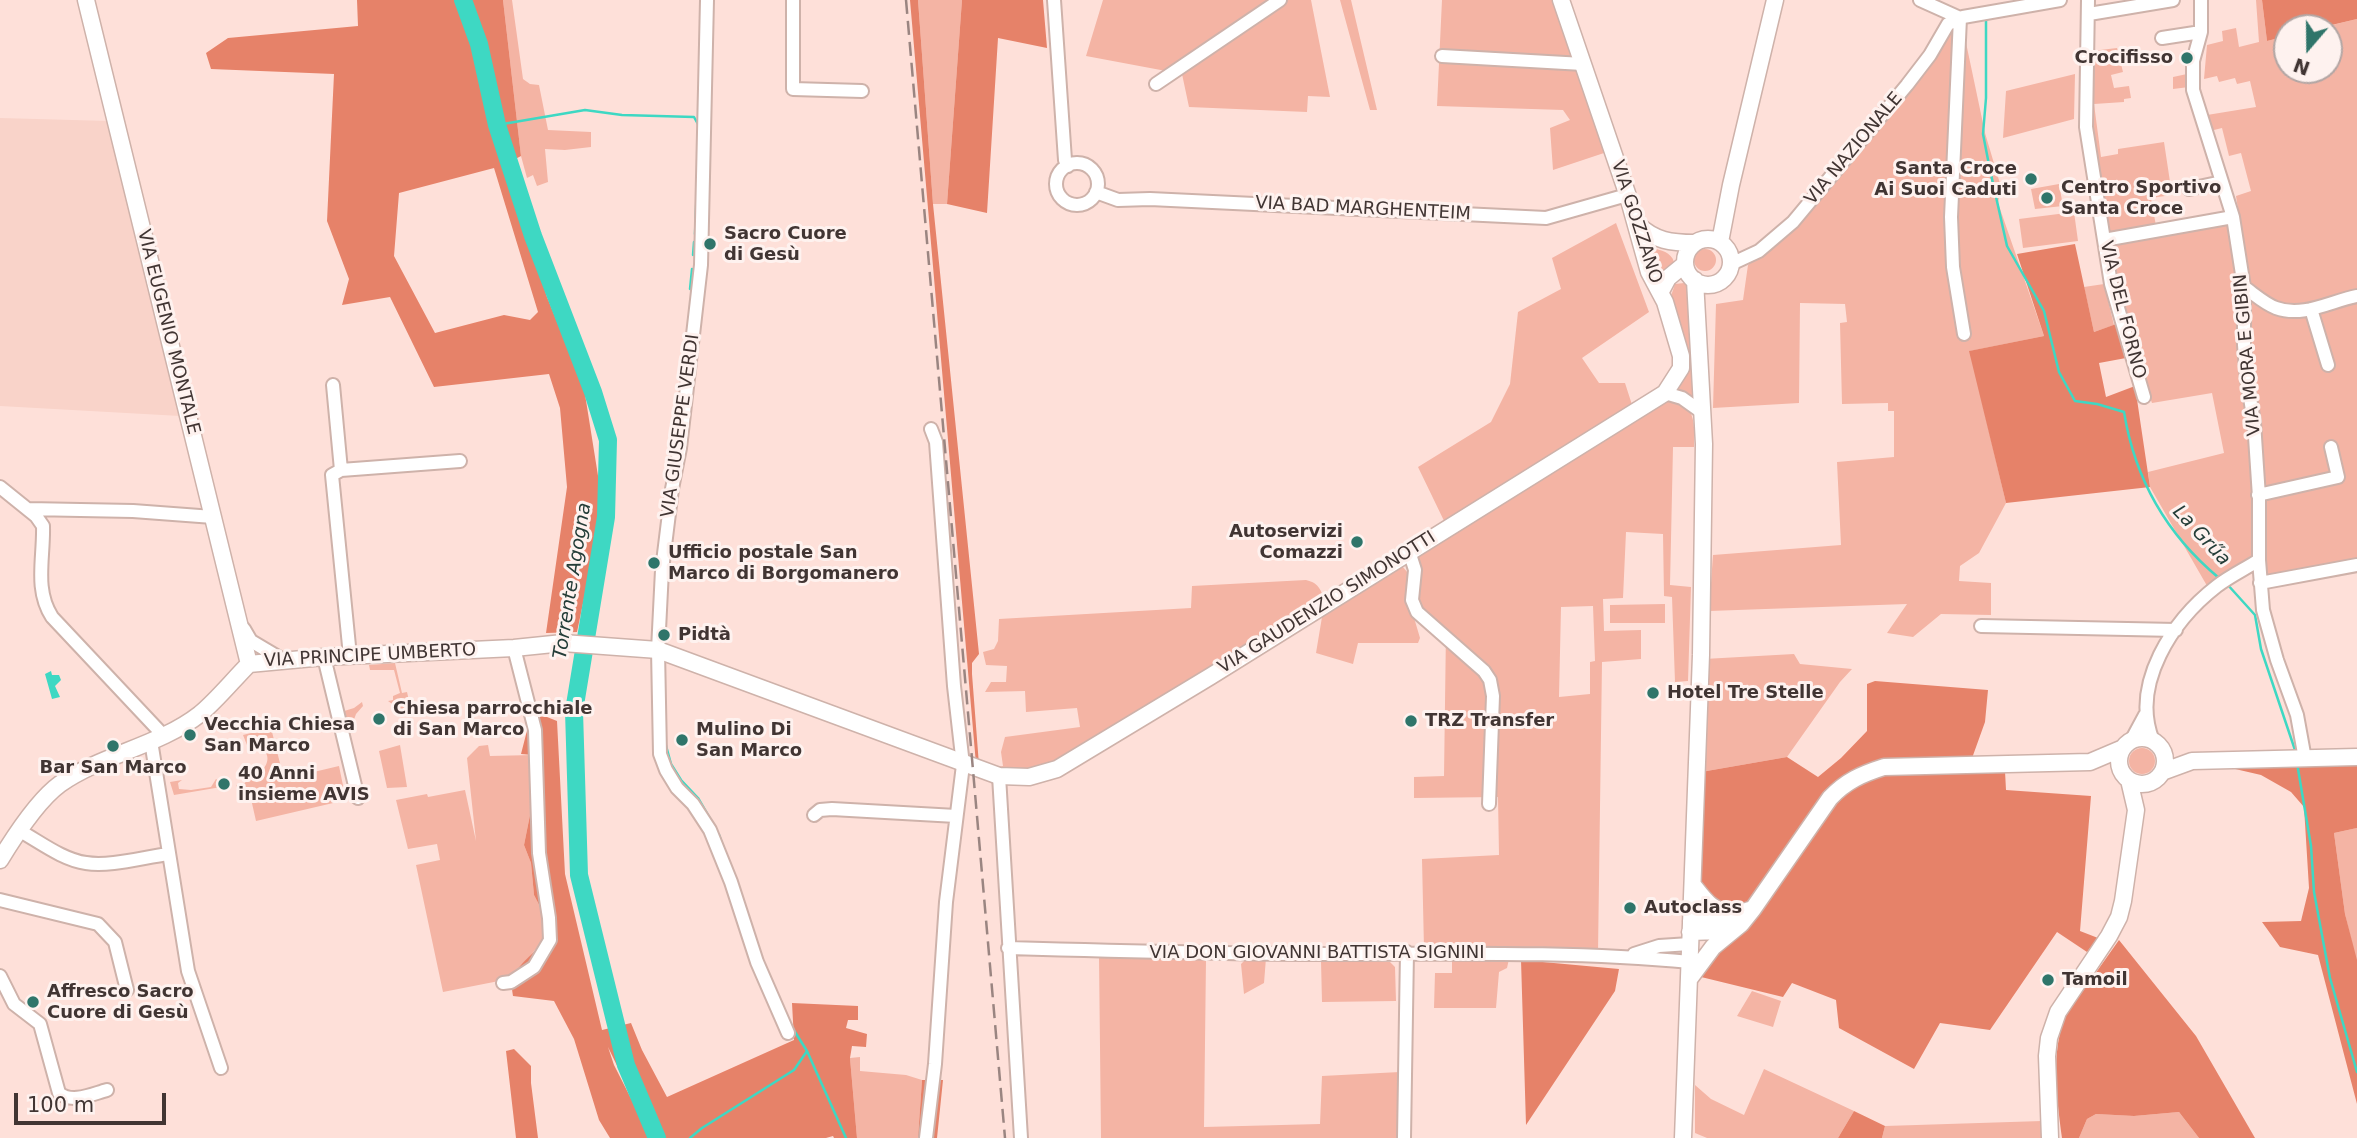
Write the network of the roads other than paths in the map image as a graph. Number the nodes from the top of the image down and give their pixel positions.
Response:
1 (86, 0) edge
2 (708, 0) edge
3 (793, 0) edge
4 (1054, 0) edge
5 (1280, 0) edge
6 (1562, 0) edge
7 (1775, 0) edge
8 (1920, 0) edge
9 (2060, 0) edge
10 (2088, 0) edge
11 (2173, 0) edge
12 (2202, 0) edge
13 (2089, 14) junction
14 (1960, 18) junction
15 (2201, 32) junction
16 (2162, 38) dead end
17 (1442, 56) dead end
18 (1583, 64) junction
19 (1156, 84) dead end
20 (862, 91) dead end
21 (1068, 166) junction
22 (2222, 182) junction
23 (1731, 185) junction
24 (2189, 189) dead end
25 (1096, 192) junction
26 (1627, 195) junction
27 (2233, 216) junction
28 (1636, 224) junction
29 (2104, 240) junction
30 (1698, 241) junction
31 (1720, 242) junction
32 (1731, 264) junction
33 (1693, 272) junction
34 (2244, 287) junction
35 (2357, 296) edge
36 (1662, 298) junction
37 (2311, 309) junction
38 (1964, 334) dead end
39 (2328, 365) dead end
40 (1675, 379) joint
41 (333, 385) dead end
42 (1665, 393) junction
43 (2144, 397) dead end
44 (1703, 412) junction
45 (931, 429) dead end
46 (2331, 447) dead end
47 (460, 461) dead end
48 (341, 470) junction
49 (0, 487) edge
50 (2258, 495) junction
51 (28, 509) junction
52 (213, 517) junction
53 (1409, 551) junction
54 (2259, 560) junction
55 (2357, 565) edge
56 (2260, 583) junction
57 (241, 624) junction
58 (1981, 626) dead end
59 (2176, 630) junction
60 (563, 643) joint
61 (514, 648) junction
62 (659, 650) junction
63 (349, 656) junction
64 (324, 657) junction
65 (284, 661) junction
66 (249, 664) junction
67 (2147, 712) junction
68 (157, 738) junction
69 (2127, 744) junction
70 (2156, 744) junction
71 (2357, 757) edge
72 (2305, 759) junction
73 (2192, 761) junction
74 (2090, 762) junction
75 (963, 765) junction
76 (999, 776) junction
77 (2126, 777) junction
78 (2156, 777) junction
79 (358, 798) dead end
80 (1489, 804) dead end
81 (2136, 810) junction
82 (814, 815) dead end
83 (956, 816) junction
84 (20, 831) junction
85 (169, 854) junction
86 (0, 860) edge
87 (1693, 885) junction
88 (0, 900) edge
89 (1743, 916) junction
90 (1691, 932) junction
91 (1008, 948) junction
92 (1407, 953) junction
93 (1627, 956) junction
94 (1690, 970) junction
95 (0, 976) edge
96 (503, 983) dead end
97 (127, 990) dead end
98 (788, 1032) dead end
99 (221, 1068) dead end
100 (107, 1090) dead end
101 (926, 1138) edge
102 (1021, 1138) edge
103 (1404, 1138) edge
104 (1683, 1138) edge
105 (2050, 1138) edge

1 - 52 street, VIA EUGENIO MONTALE
2 - 62 street, VIA GIUSEPPE VERDI
3 - 20 street
4 - 21 street
5 - 19 street
6 - 18 street, VIA GOZZANO
7 - 23 street
8 - 14 street
9 - 14 street
10 - 13 street, VIA DEL FORNO
11 - 13 street
12 - 15 street, VIA MORA E GIBIN
13 - 29 street, VIA DEL FORNO
14 - 32 street, VIA NAZIONALE
14 - 38 street
15 - 16 street
15 - 22 street, VIA MORA E GIBIN
17 - 18 street
18 - 26 street, VIA GOZZANO
21 - 25 street
21 - 25 street
22 - 24 street
22 - 27 street, VIA MORA E GIBIN
23 - 30 street
23 - 31 street
25 - 26 street, VIA BAD MARGHENTEIM
26 - 28 street, VIA GOZZANO
27 - 29 street
27 - 34 street, VIA MORA E GIBIN
28 - 30 street
28 - 33 street
28 - 36 street, VIA GOZZANO
29 - 43 street, VIA DEL FORNO
30 - 31 street
30 - 33 street
31 - 32 street
32 - 33 street
33 - 36 street
33 - 44 street
34 - 37 street
34 - 50 street, VIA MORA E GIBIN
35 - 37 street
36 - 40 street, VIA GOZZANO
37 - 39 street
40 - 42 street, VIA GAUDENZIO SIMONOTTI
41 - 48 street
42 - 44 street
42 - 53 street, VIA GAUDENZIO SIMONOTTI
44 - 87 street
45 - 75 street
46 - 50 street
47 - 48 street
48 - 63 street
49 - 51 street
50 - 54 street, VIA MORA E GIBIN
51 - 52 street
51 - 68 street
52 - 57 street, VIA EUGENIO MONTALE
53 - 76 street, VIA GAUDENZIO SIMONOTTI
53 - 80 street
54 - 56 street, VIA MORA E GIBIN
54 - 59 street
55 - 56 street
56 - 72 street, VIA MORA E GIBIN
57 - 65 street
57 - 66 street, VIA EUGENIO MONTALE
58 - 59 street
59 - 67 street
60 - 61 street, VIA PRINCIPE UMBERTO
60 - 62 street, VIA GAUDENZIO SIMONOTTI
61 - 63 street, VIA PRINCIPE UMBERTO
61 - 96 street
62 - 75 street, VIA GAUDENZIO SIMONOTTI
62 - 98 street, VIA GIUSEPPE VERDI
63 - 64 street, VIA PRINCIPE UMBERTO
64 - 65 street, VIA PRINCIPE UMBERTO
64 - 79 street
65 - 66 street, VIA PRINCIPE UMBERTO
66 - 68 street, VIA PRINCIPE UMBERTO
67 - 69 street
67 - 70 street
68 - 84 street, VIA PRINCIPE UMBERTO
68 - 85 street
69 - 70 street
69 - 74 street
69 - 77 street
70 - 73 street
70 - 78 street
71 - 72 street
72 - 73 street
73 - 78 street
74 - 77 street
74 - 89 street
75 - 76 street, VIA GAUDENZIO SIMONOTTI
75 - 83 street
76 - 91 street
77 - 78 street
77 - 81 street
78 - 81 street
81 - 105 street
82 - 83 street
83 - 101 street
84 - 85 street
84 - 86 street, VIA PRINCIPE UMBERTO
85 - 99 street
87 - 89 street
87 - 90 street
88 - 97 street
89 - 90 street
89 - 94 street
90 - 93 street, VIA DON GIOVANNI BATTISTA SIGNINI
90 - 94 street
91 - 92 street, VIA DON GIOVANNI BATTISTA SIGNINI
91 - 102 street
92 - 93 street, VIA DON GIOVANNI BATTISTA SIGNINI
92 - 103 street
93 - 94 street, VIA DON GIOVANNI BATTISTA SIGNINI
94 - 104 street
95 - 100 street

